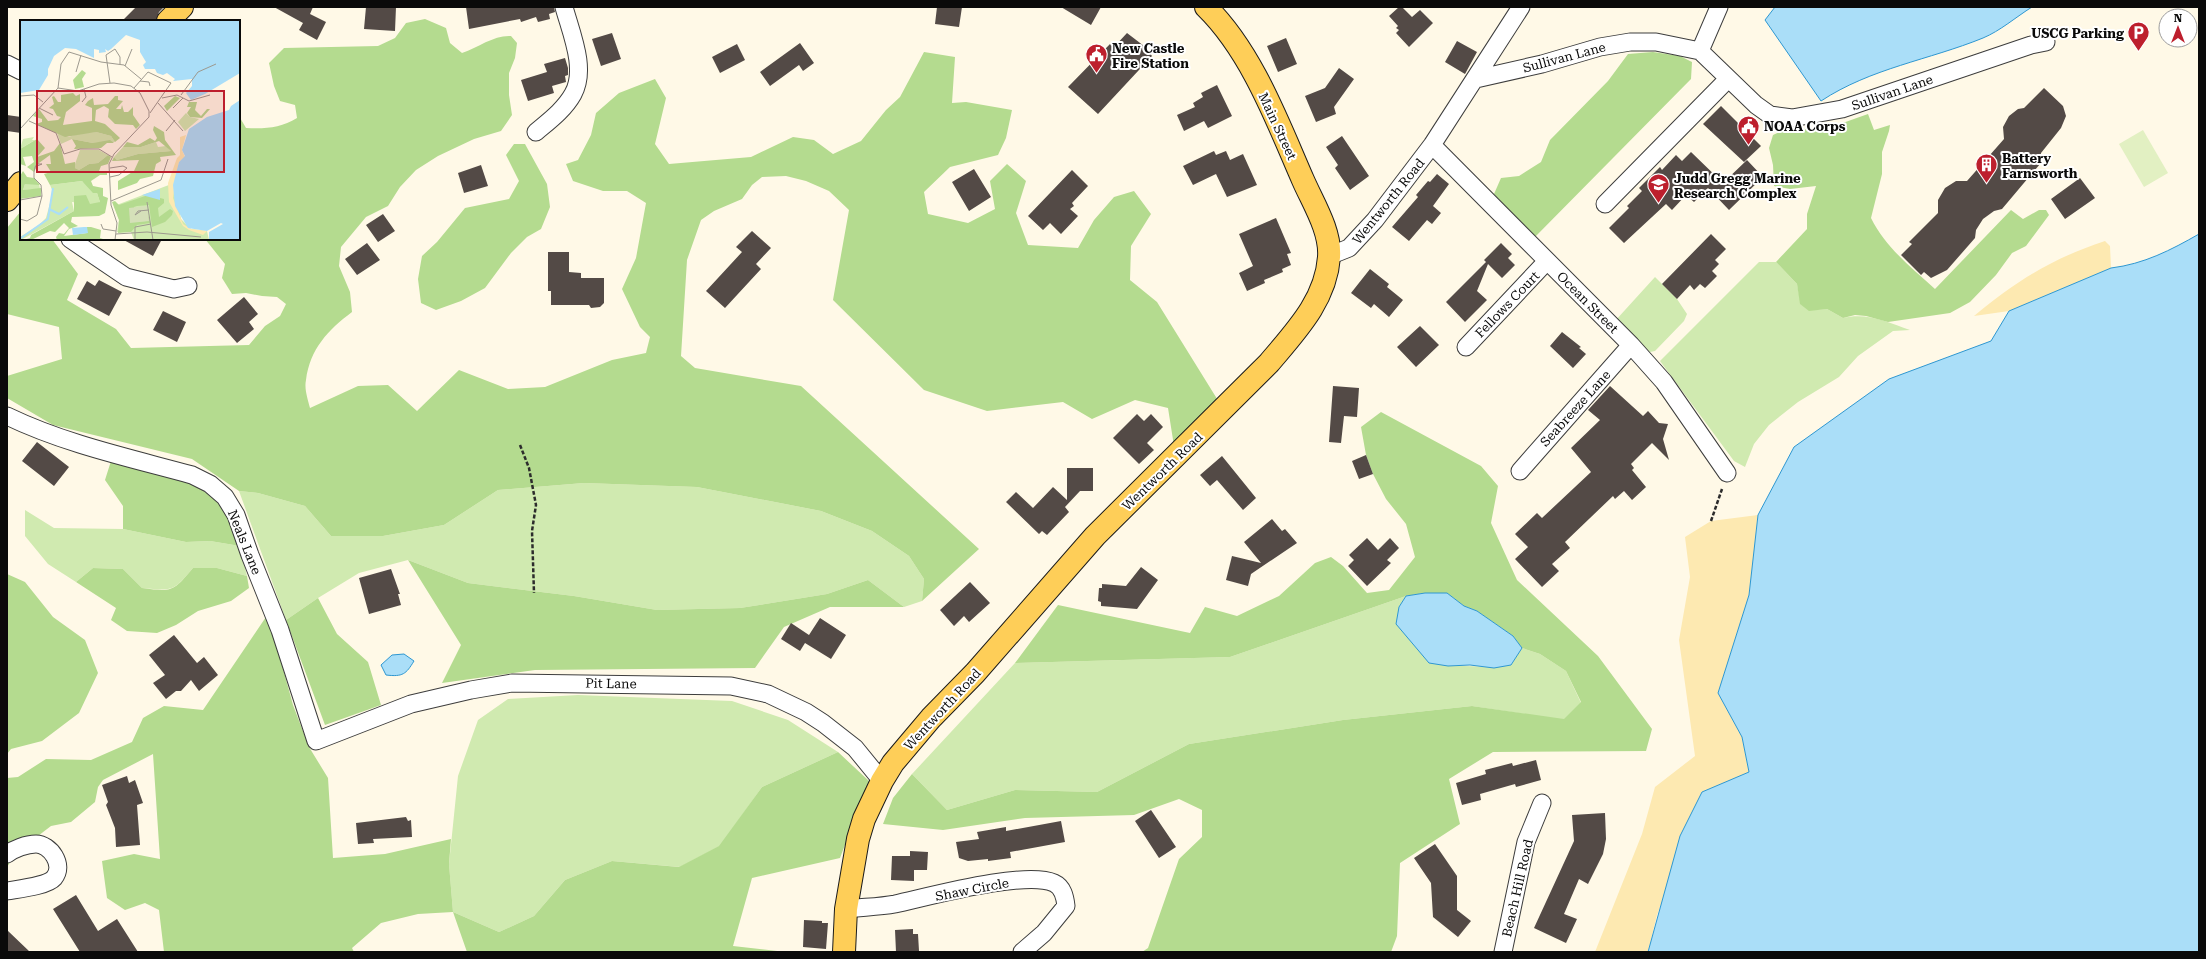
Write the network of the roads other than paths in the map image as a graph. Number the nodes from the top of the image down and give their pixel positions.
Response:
1 (182, 7) edge
2 (564, 7) edge
3 (1206, 7) edge
4 (1520, 7) edge
5 (1719, 7) edge
6 (169, 20) edge
7 (2046, 42) dead end
8 (1700, 50) junction
9 (7, 64) edge
10 (20, 70) edge
11 (1476, 79) junction
12 (1728, 79) junction
13 (536, 132) dead end
14 (1432, 145) junction
15 (1605, 204) dead end
16 (71, 240) edge
17 (1329, 256) junction
18 (1547, 261) junction
19 (188, 286) dead end
20 (1631, 345) junction
21 (1466, 347) dead end
22 (7, 416) edge
23 (1520, 471) dead end
24 (1727, 473) road end
25 (316, 741) joint
26 (882, 781) junction
27 (1542, 803) dead end
28 (7, 854) edge
29 (7, 891) edge
30 (846, 909) junction
31 (844, 952) edge
32 (1022, 952) edge
33 (1503, 952) edge

1 - 6 main road
2 - 13 street
3 - 17 main road, Main Street
4 - 11 street, Wentworth Road
5 - 8 street
7 - 12 street, Sullivan Lane
8 - 11 street, Sullivan Lane
8 - 12 street, Sullivan Lane
9 - 10 street
11 - 14 street, Wentworth Road
12 - 15 street
14 - 17 street, Wentworth Road
14 - 18 street, Ocean Street
16 - 19 street
17 - 26 main road, Wentworth Road
18 - 20 street, Ocean Street
18 - 21 street, Fellows Court
20 - 23 street, Seabreeze Lane
20 - 24 street, Ocean Street
22 - 25 street, Neals Lane
25 - 26 street, Pit Lane
26 - 30 main road, Wentworth Road
27 - 33 street, Beach Hill Road
28 - 29 street
30 - 31 main road, Wentworth Road
30 - 32 street, Shaw Circle

